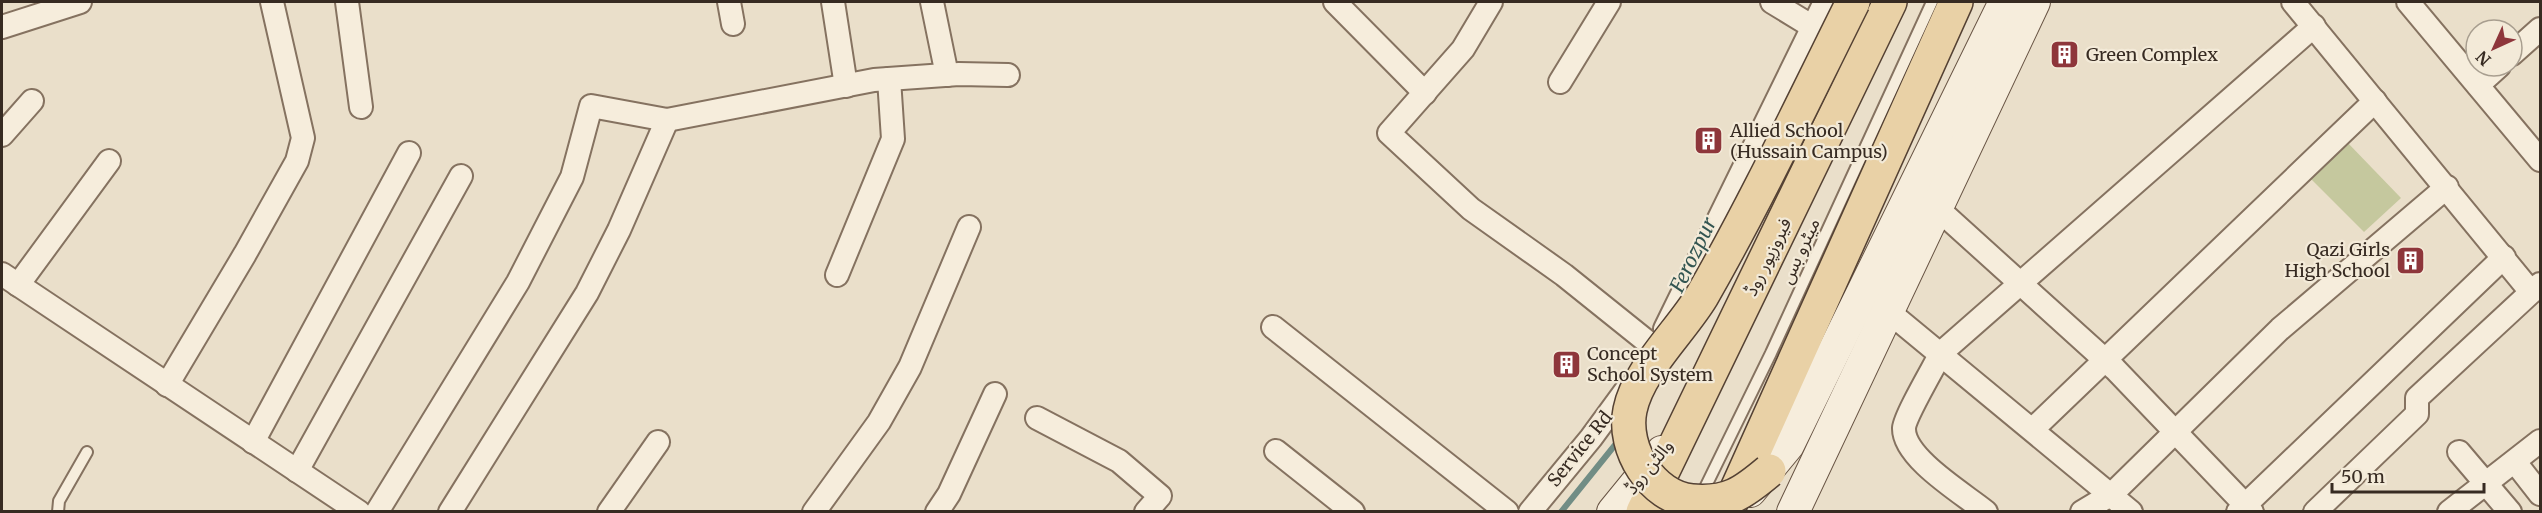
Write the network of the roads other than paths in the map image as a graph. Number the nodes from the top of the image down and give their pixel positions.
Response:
1 (272, 2) edge
2 (347, 2) edge
3 (729, 2) edge
4 (832, 2) edge
5 (932, 2) edge
6 (1335, 2) edge
7 (1491, 2) edge
8 (1609, 2) edge
9 (1772, 2) edge
10 (1825, 2) edge
11 (1853, 2) edge
12 (1890, 2) edge
13 (1932, 2) edge
14 (1956, 2) edge
15 (2005, 2) edge
16 (2034, 2) edge
17 (2293, 2) edge
18 (2408, 2) edge
19 (72, 3) edge
20 (733, 24) dead end
21 (2314, 26) junction
22 (2, 27) edge
23 (1813, 27) junction
24 (2541, 29) edge
25 (2524, 44) edge
26 (947, 75) junction
27 (1008, 75) dead end
28 (2486, 78) edge
29 (889, 79) junction
30 (1560, 82) dead end
31 (2478, 85) junction
32 (846, 86) junction
33 (1425, 93) junction
34 (32, 101) dead end
35 (2375, 101) junction
36 (361, 107) dead end
37 (667, 120) junction
38 (2, 135) edge
39 (409, 153) dead end
40 (2541, 160) edge
41 (109, 161) dead end
42 (460, 176) dead end
43 (2446, 187) junction
44 (1938, 208) junction
45 (969, 227) dead end
46 (2504, 257) junction
47 (837, 275) dead end
48 (10, 280) edge
49 (2020, 283) junction
50 (2536, 287) edge
51 (1889, 312) junction
52 (1273, 327) dead end
53 (1655, 348) junction
54 (1941, 353) junction
55 (2104, 359) junction
56 (167, 385) junction
57 (994, 394) dead end
58 (1037, 418) dead end
59 (1685, 423) junction
60 (2033, 429) junction
61 (2175, 431) junction
62 (2541, 441) edge
63 (253, 442) junction
64 (658, 442) dead end
65 (1276, 451) dead end
66 (87, 452) dead end
67 (2459, 452) dead end
68 (2515, 462) junction
69 (297, 471) junction
70 (1769, 471) junction
71 (2487, 483) junction
72 (2112, 494) junction
73 (2541, 494) edge
74 (2245, 509) edge
75 (58, 512) edge
76 (359, 512) edge
77 (377, 512) edge
78 (450, 512) edge
79 (609, 512) edge
80 (814, 512) edge
81 (937, 512) edge
82 (1146, 512) edge
83 (1353, 512) edge
84 (1507, 512) edge
85 (1530, 512) edge
86 (1613, 512) edge
87 (1643, 512) edge
88 (1693, 512) edge
89 (1728, 512) edge
90 (1793, 512) edge
91 (1986, 512) edge
92 (2082, 512) edge
93 (2131, 512) edge
94 (2315, 512) edge
95 (2449, 512) edge
96 (2510, 512) edge

1 - 56 street
2 - 36 street
3 - 20 street
4 - 32 street
5 - 26 street
6 - 33 street
7 - 33 street
8 - 30 street
9 - 23 street
10 - 23 street, Service Rd
11 - 70 main road, bridge
12 - 59 main road, فیروزپور روڈ
13 - 88 lane, میٹرو بس
14 - 89 main road
15 - 70 main road
16 - 44 main road
17 - 21 street
18 - 31 street
19 - 22 street
21 - 35 street
21 - 49 street
23 - 53 street, Service Rd
24 - 25 street
26 - 27 street
26 - 29 street
28 - 31 street
29 - 32 street
29 - 47 street
31 - 40 street
32 - 37 street
33 - 53 street
34 - 38 street
35 - 43 street
35 - 55 street
37 - 77 street
37 - 78 street
39 - 63 street
41 - 48 street
42 - 69 street
43 - 46 street
43 - 61 street
44 - 49 street
44 - 51 main road
45 - 80 street
46 - 50 street
46 - 74 street
48 - 56 street
49 - 54 street
49 - 55 street
50 - 94 street
51 - 54 street
51 - 90 main road
52 - 84 street
53 - 85 street, Service Rd
54 - 60 street
54 - 91 street
55 - 60 street
55 - 61 street
56 - 63 street
57 - 81 street
58 - 82 street
59 - 86 main road, والٹن روڈ
59 - 87 main road, فیروزپور روڈ
60 - 72 street
61 - 72 street
61 - 74 street
62 - 68 street
63 - 69 street
64 - 79 street
65 - 83 street
66 - 75 lane
67 - 71 street
68 - 71 street
68 - 73 street
69 - 76 street
70 - 89 main road, bridge
71 - 95 street
71 - 96 street
72 - 92 street
72 - 93 street

